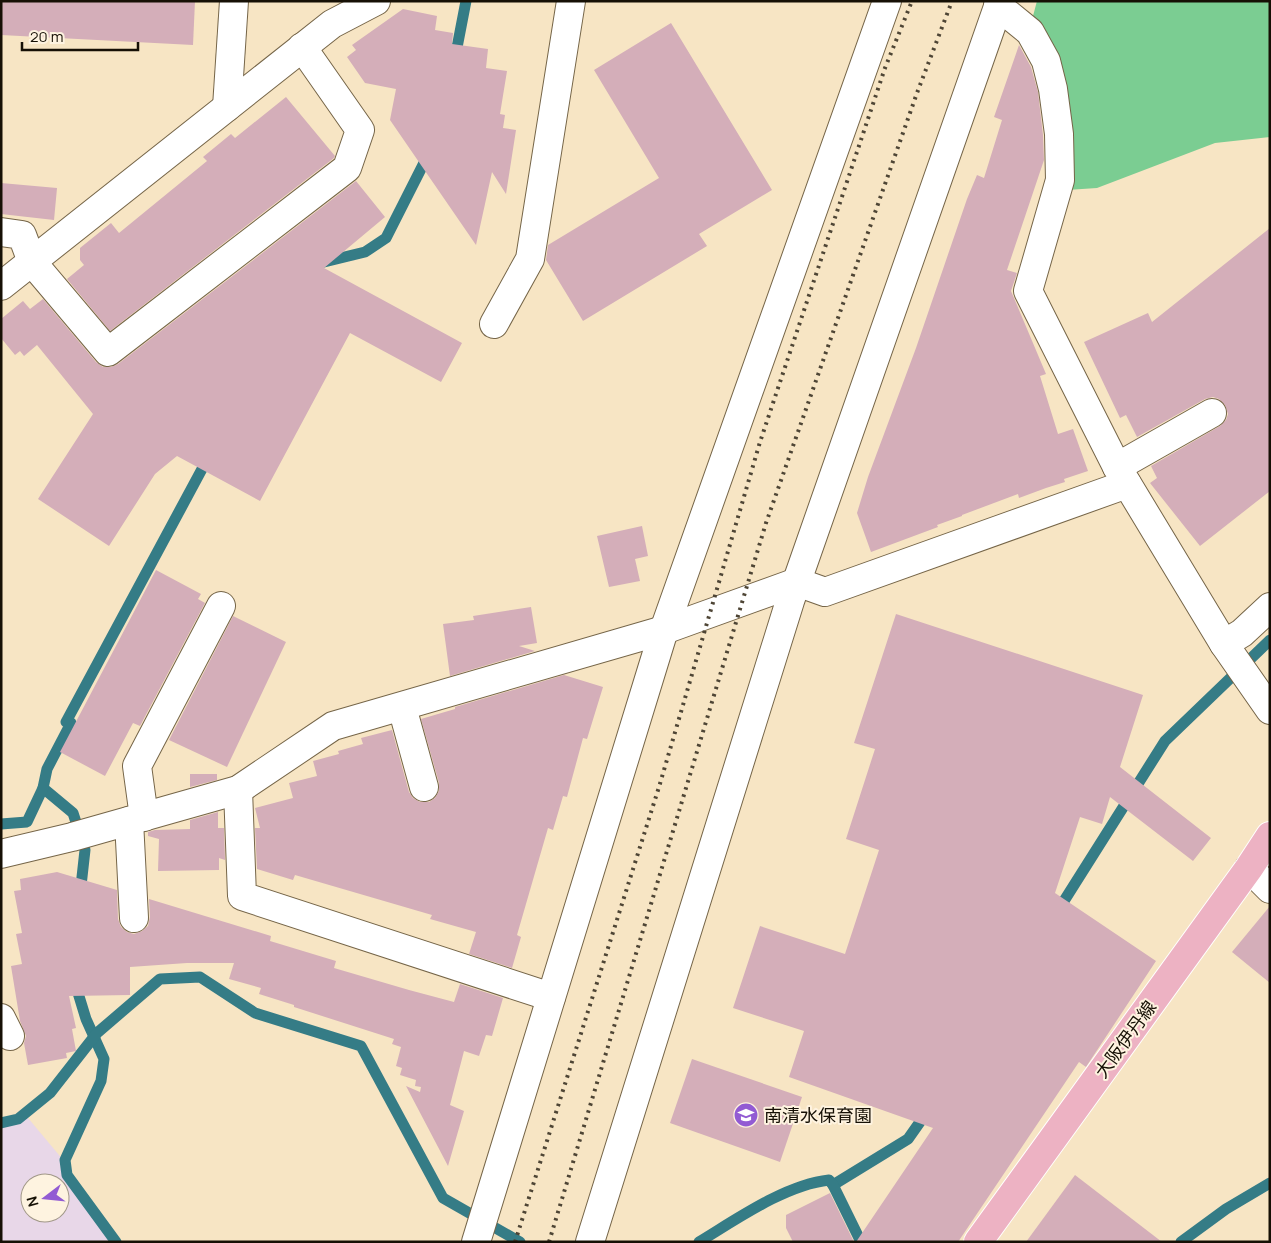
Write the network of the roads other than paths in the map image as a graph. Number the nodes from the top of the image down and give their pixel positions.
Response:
1 (234, 1) edge
2 (376, 1) edge
3 (570, 1) edge
4 (887, 1) edge
5 (999, 4) edge
6 (302, 47) junction
7 (227, 107) junction
8 (1, 232) edge
9 (32, 262) junction
10 (1, 286) edge
11 (494, 324) dead end
12 (1212, 413) dead end
13 (1122, 475) junction
14 (797, 582) junction
15 (221, 606) dead end
16 (1270, 607) edge
17 (664, 630) junction
18 (1224, 644) junction
19 (402, 707) junction
20 (1270, 710) edge
21 (424, 787) dead end
22 (238, 790) junction
23 (136, 819) junction
24 (1270, 836) edge
25 (1, 854) edge
26 (1249, 868) junction
27 (1270, 889) edge
28 (134, 918) dead end
29 (551, 997) junction
30 (476, 1242) edge
31 (590, 1242) edge
32 (978, 1242) edge

1 - 7 street
2 - 6 street
3 - 11 street
4 - 17 street
5 - 13 street
5 - 14 street
6 - 7 street
6 - 9 street
7 - 9 street
8 - 9 street
9 - 10 street
12 - 13 street
13 - 14 street
13 - 18 street
14 - 17 street
14 - 31 street
15 - 23 street
16 - 18 street
17 - 19 street
17 - 29 street
18 - 20 street
19 - 21 street
19 - 22 street
22 - 23 street
22 - 29 street
23 - 25 street
23 - 28 street
24 - 26 main road, 大阪伊丹線
26 - 27 street
26 - 32 main road, 大阪伊丹線
29 - 30 street

